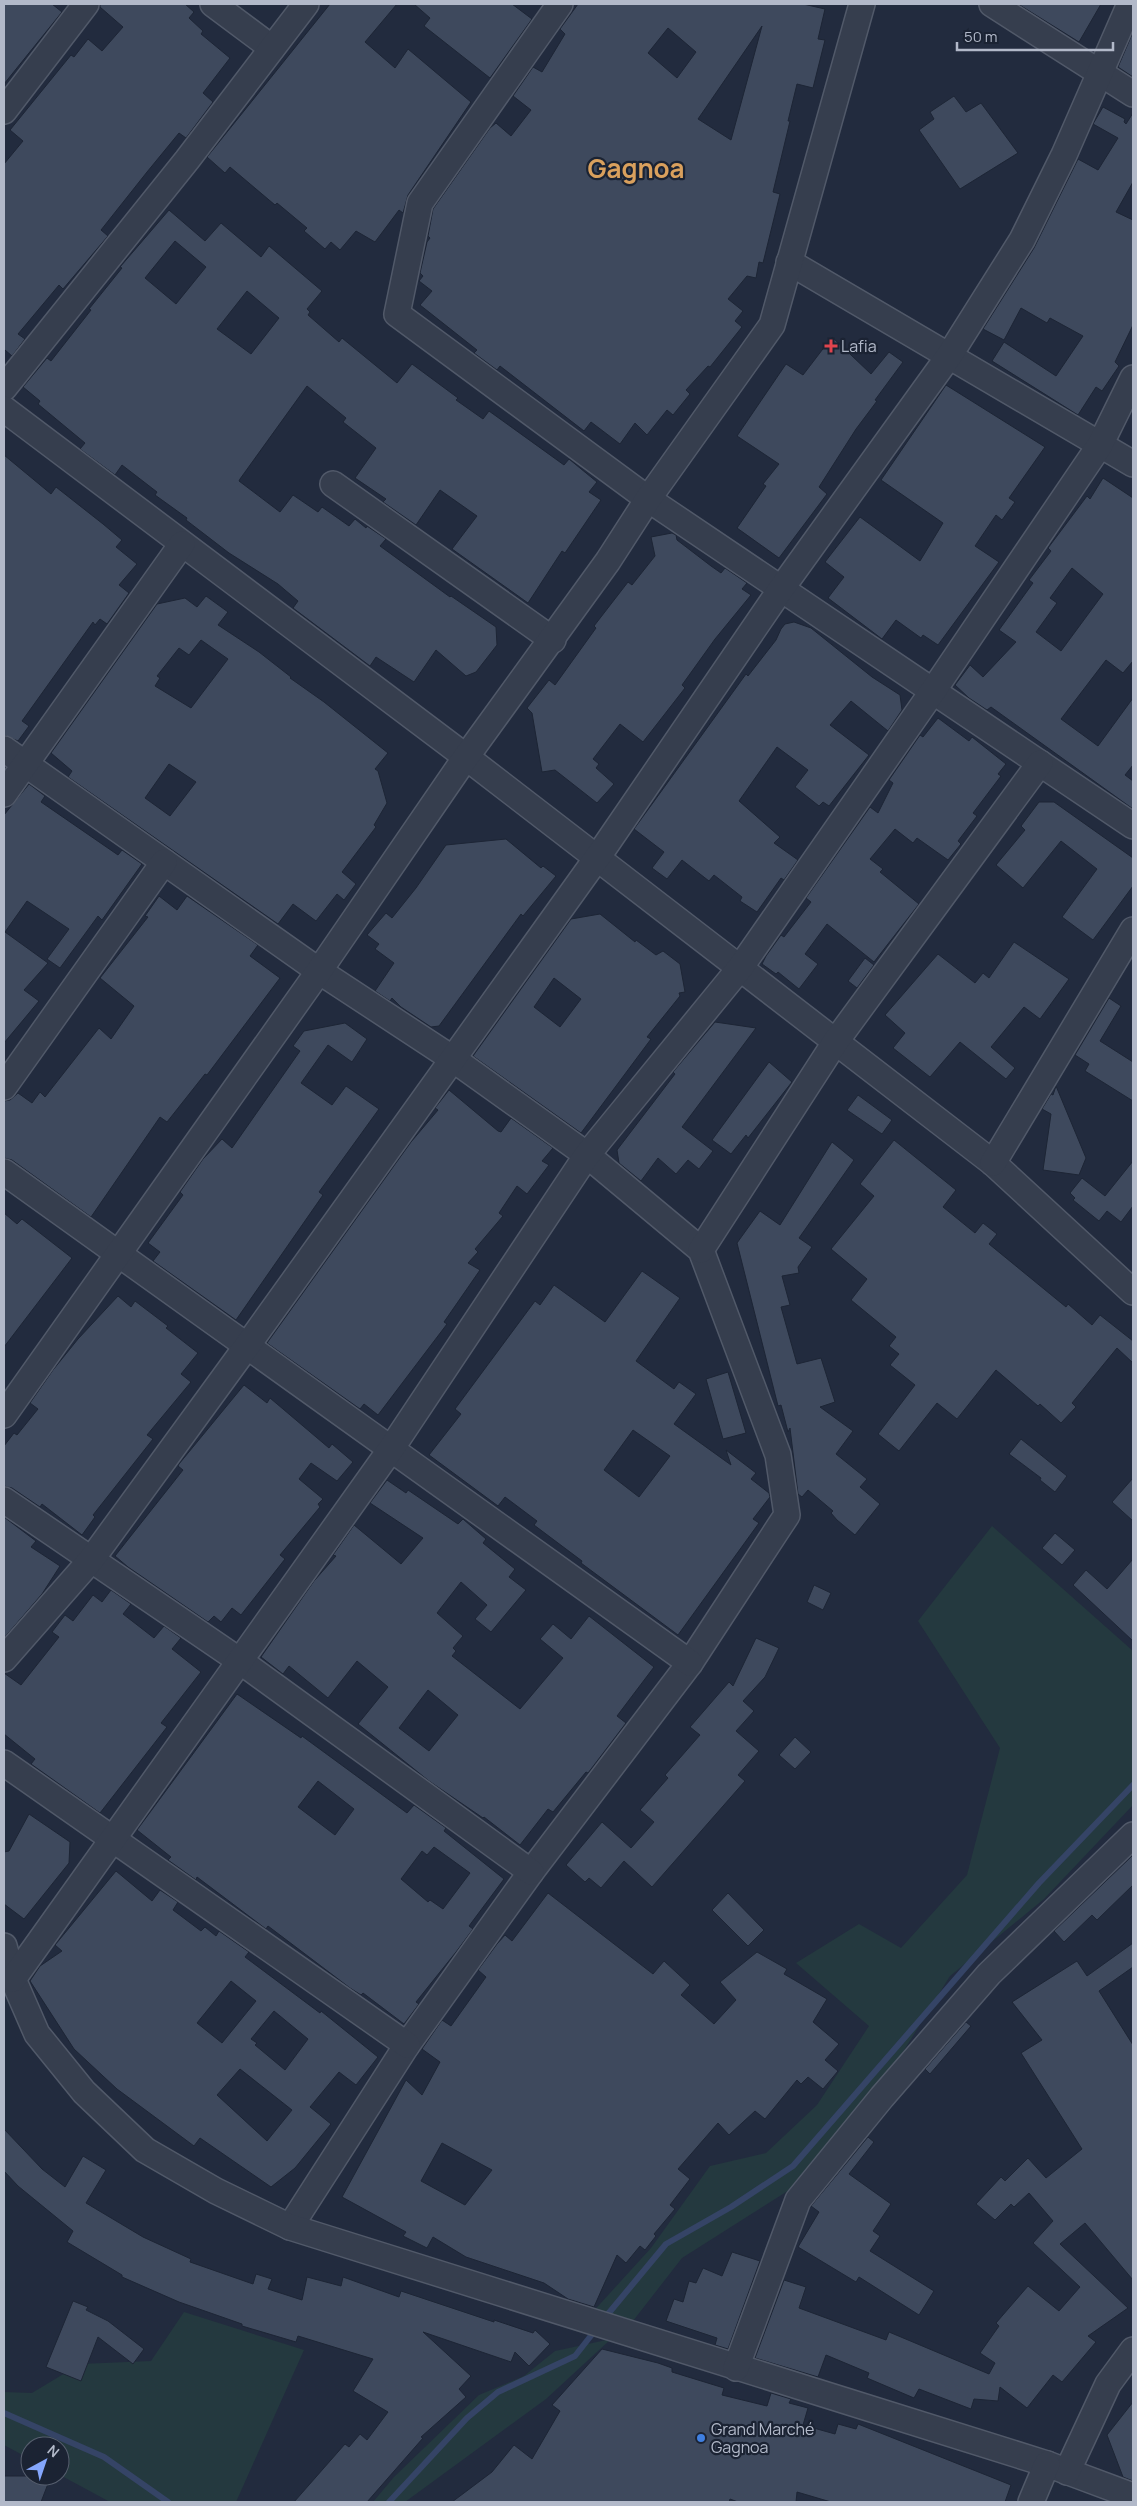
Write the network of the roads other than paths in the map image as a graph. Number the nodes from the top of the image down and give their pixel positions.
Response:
1 (86, 4) edge
2 (213, 4) edge
3 (306, 4) edge
4 (558, 4) edge
5 (862, 4) edge
6 (992, 4) edge
7 (1130, 4) edge
8 (272, 48) junction
9 (1098, 73) junction
10 (1133, 94) edge
11 (4, 111) edge
12 (789, 262) junction
13 (950, 356) junction
14 (1133, 378) edge
15 (4, 388) edge
16 (4, 409) edge
17 (1100, 445) junction
18 (1133, 464) edge
19 (333, 484) dead end
20 (648, 499) junction
21 (182, 544) junction
22 (781, 589) junction
23 (553, 640) junction
24 (933, 692) junction
25 (4, 749) edge
26 (466, 757) junction
27 (26, 763) junction
28 (1040, 763) junction
29 (4, 794) edge
30 (1133, 826) edge
31 (597, 858) junction
32 (164, 862) junction
33 (1133, 930) edge
34 (740, 968) junction
35 (319, 971) junction
36 (836, 1041) junction
37 (453, 1059) junction
38 (4, 1087) edge
39 (587, 1155) junction
40 (993, 1162) junction
41 (4, 1172) edge
42 (701, 1250) junction
43 (120, 1254) junction
44 (1133, 1292) edge
45 (247, 1346) junction
46 (4, 1415) edge
47 (391, 1449) junction
48 (4, 1500) edge
49 (92, 1560) junction
50 (4, 1659) edge
51 (240, 1661) junction
52 (690, 1663) junction
53 (4, 1763) edge
54 (1133, 1835) edge
55 (112, 1840) junction
56 (531, 1872) junction
57 (4, 1946) edge
58 (12, 1979) junction
59 (407, 2045) junction
60 (290, 2227) junction
61 (1133, 2350) edge
62 (736, 2368) junction
63 (1057, 2468) junction
64 (1133, 2496) edge
65 (1031, 2502) edge

1 - 11 street
2 - 8 street
3 - 8 street
4 - 20 street
5 - 12 street
6 - 9 street
7 - 9 street
8 - 15 street
9 - 10 street
9 - 13 street
12 - 13 street
12 - 20 street
13 - 17 street
13 - 22 street
14 - 17 street
16 - 21 street
17 - 18 street
17 - 24 street
19 - 23 street
20 - 22 street
20 - 23 street
21 - 26 street
21 - 27 street
22 - 24 street
22 - 31 street
23 - 26 street
24 - 28 street
24 - 34 street
25 - 27 street
26 - 31 street
26 - 35 street
27 - 29 street
27 - 32 street
28 - 30 street
28 - 36 street
31 - 34 street
31 - 37 street
32 - 35 street
32 - 38 street
33 - 40 street
34 - 36 street
34 - 39 street
35 - 37 street
35 - 43 street
36 - 40 street
36 - 42 street
37 - 39 street
37 - 45 street
39 - 42 street
39 - 47 street
40 - 44 street
41 - 43 street
42 - 52 street
43 - 45 street
43 - 46 street
45 - 47 street
45 - 49 street
47 - 51 street
47 - 52 street
48 - 49 street
49 - 50 street
49 - 51 street
51 - 55 street
51 - 56 street
52 - 56 street
53 - 55 street
54 - 62 street
55 - 58 street
55 - 59 street
56 - 59 street
57 - 58 street
58 - 60 street
59 - 60 street
60 - 62 street
61 - 63 street
62 - 63 street
63 - 64 street
63 - 65 street

